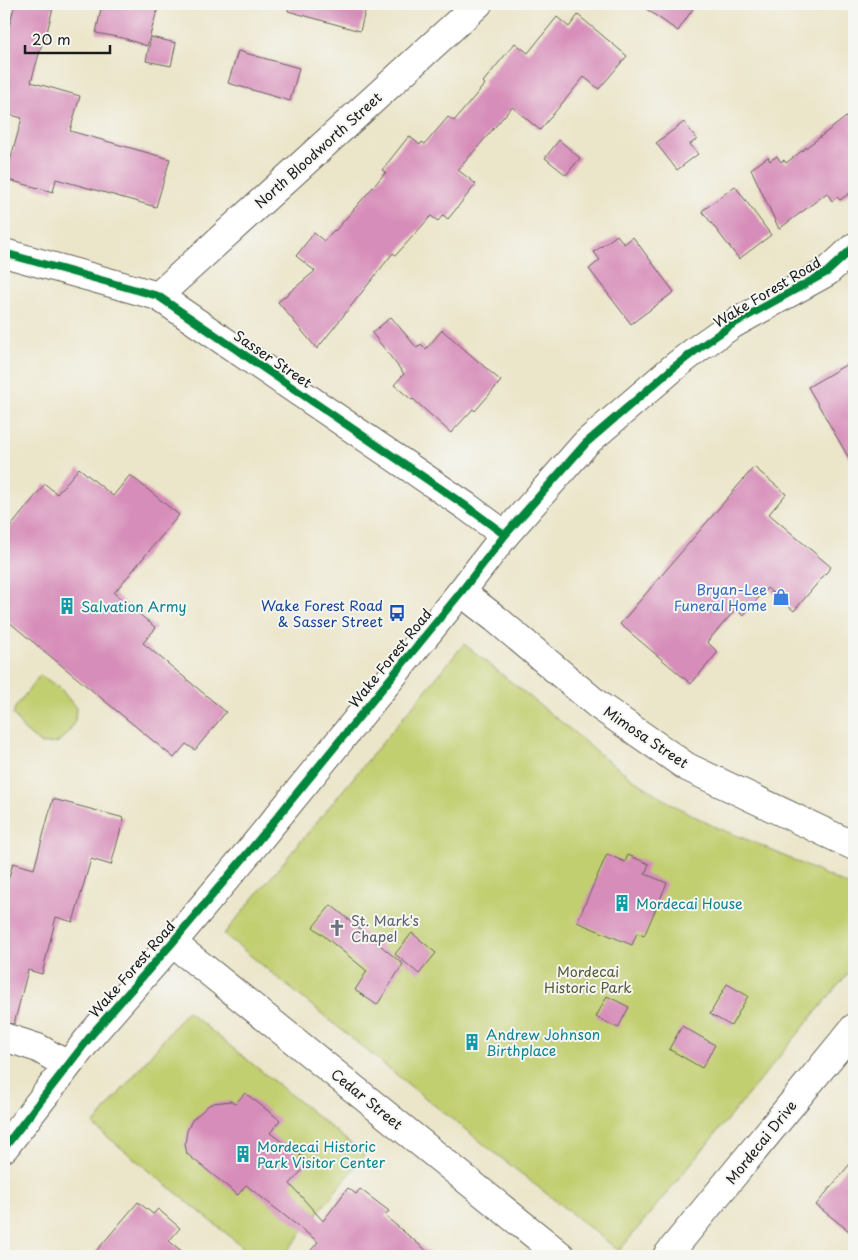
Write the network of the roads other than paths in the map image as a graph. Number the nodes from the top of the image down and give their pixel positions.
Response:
1 (478, 4) edge
2 (854, 247) edge
3 (4, 253) edge
4 (854, 271) edge
5 (827, 272) junction
6 (158, 296) junction
7 (505, 535) junction
8 (460, 592) junction
9 (854, 846) edge
10 (172, 943) junction
11 (854, 1028) edge
12 (4, 1037) edge
13 (67, 1065) junction
14 (4, 1148) edge
15 (561, 1256) edge
16 (667, 1256) edge

1 - 6 street, North Bloodworth Street
2 - 5 street, Wake Forest Road
3 - 6 street, Sasser Street
4 - 5 street, Wake Forest Road
5 - 7 street, Wake Forest Road
6 - 7 street, Sasser Street
7 - 8 street, Wake Forest Road
8 - 9 street, Mimosa Street
8 - 10 street, Wake Forest Road
10 - 13 street, Wake Forest Road
10 - 15 street, Cedar Street
11 - 16 street, Mordecai Drive
12 - 13 street
13 - 14 street, Wake Forest Road

